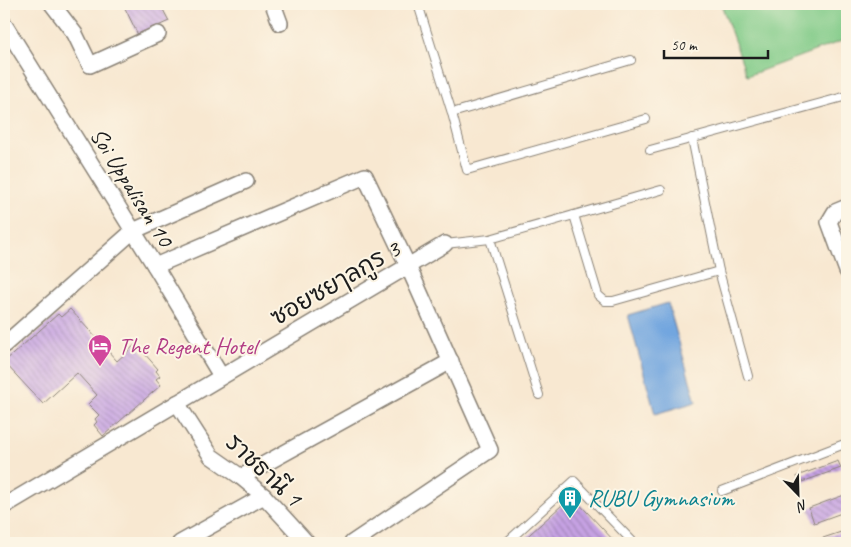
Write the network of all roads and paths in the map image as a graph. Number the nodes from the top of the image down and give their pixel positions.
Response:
1 (52, 4) edge
2 (273, 4) edge
3 (418, 4) edge
4 (280, 23) dead end
5 (4, 24) edge
6 (158, 34) dead end
7 (631, 60) dead end
8 (847, 96) edge
9 (452, 112) junction
10 (646, 119) dead end
11 (692, 138) junction
12 (650, 150) dead end
13 (246, 181) dead end
14 (661, 190) dead end
15 (847, 207) edge
16 (574, 214) junction
17 (133, 231) junction
18 (490, 239) junction
19 (445, 244) joint
20 (155, 266) junction
21 (408, 266) junction
22 (719, 271) junction
23 (847, 271) edge
24 (4, 346) edge
25 (450, 361) junction
26 (221, 376) junction
27 (748, 376) dead end
28 (539, 395) dead end
29 (177, 403) junction
30 (847, 443) edge
31 (241, 477) junction
32 (722, 491) dead end
33 (264, 496) junction
34 (4, 506) edge
35 (180, 543) edge
36 (308, 543) edge
37 (352, 543) edge
38 (506, 543) edge
39 (634, 543) edge

1 - 6 street
2 - 4 street
3 - 9 lane
5 - 17 street, Soi Uppalisan 10
7 - 9 lane
8 - 11 lane
9 - 10 lane
11 - 12 lane
11 - 22 lane
13 - 17 street
14 - 16 lane, ซอยซยๅลกูร 3
15 - 23 street
16 - 18 lane, ซอยซยๅลกูร 3
16 - 22 lane
17 - 20 street, Soi Uppalisan 10
17 - 24 street
18 - 19 lane, ซอยซยๅลกูร 3
18 - 28 lane
19 - 21 street, ซอยซยๅลกูร 3
20 - 21 street
20 - 26 street, Soi Uppalisan 10
21 - 25 street
21 - 26 street, ซอยซยๅลกูร 3
22 - 27 lane
25 - 31 street
25 - 37 street
26 - 29 street, ซอยซยๅลกูร 3
29 - 31 street, ราชธานี 1
29 - 34 street, ซอยซยๅลกูร 3
30 - 32 lane
31 - 33 street, ราชธานี 1
33 - 35 street
33 - 36 street, ราชธานี 1
38 - 39 lane

